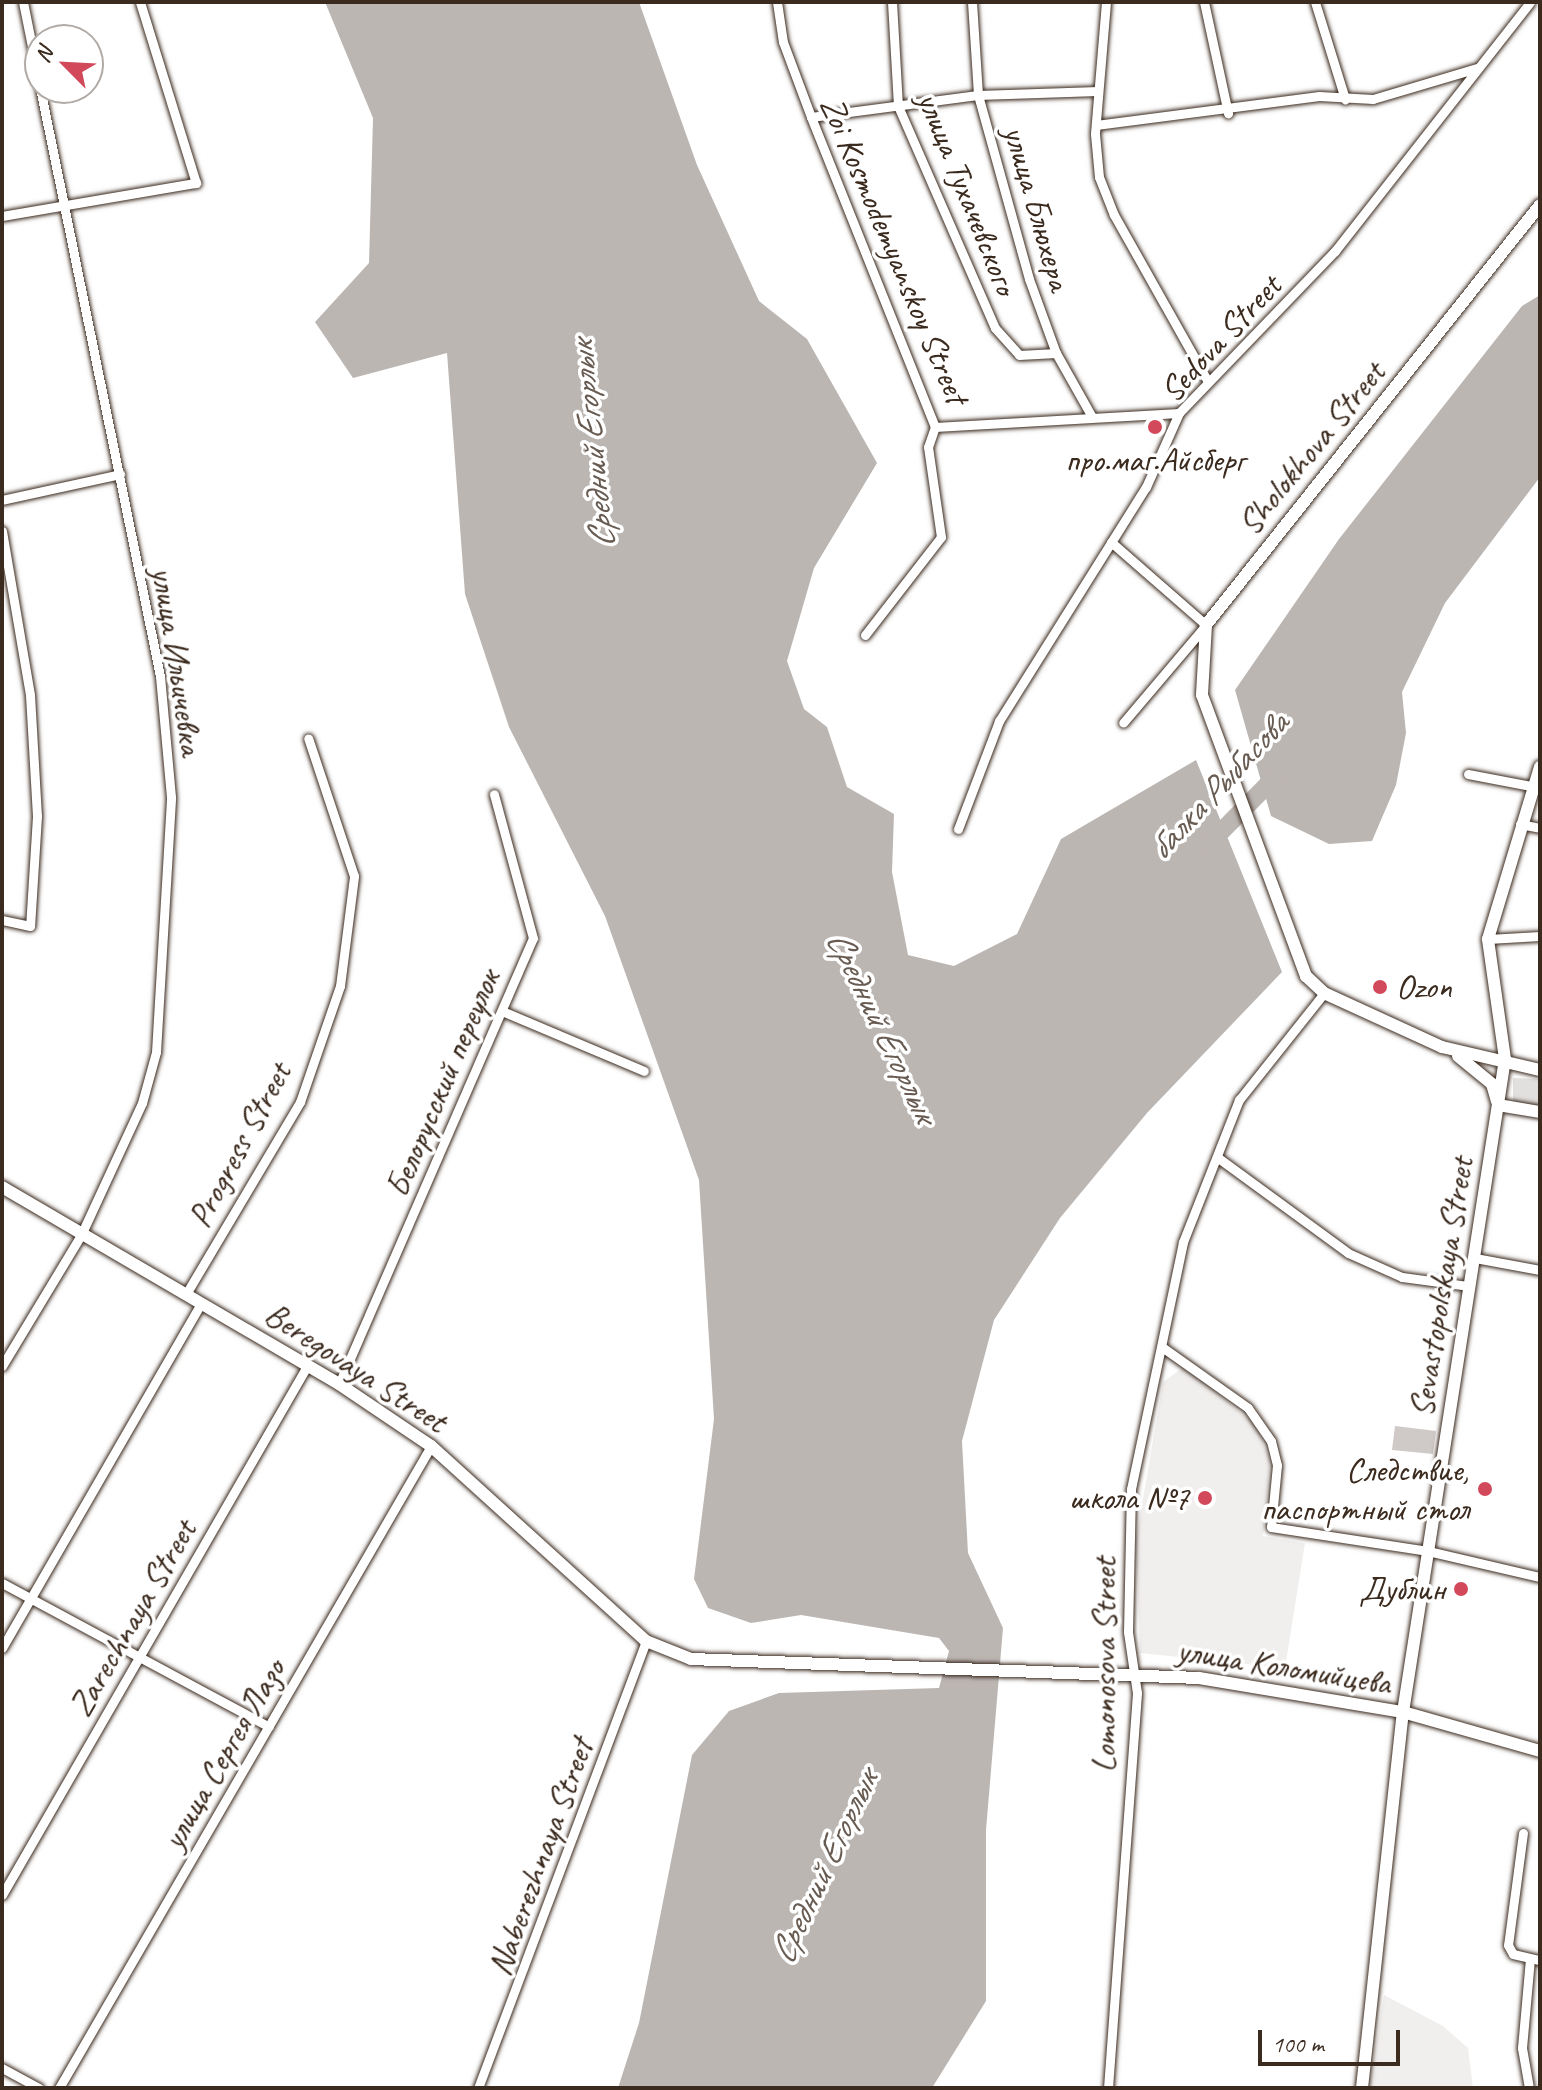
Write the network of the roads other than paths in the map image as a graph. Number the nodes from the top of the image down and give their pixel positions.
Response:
1 (23, 2) edge
2 (140, 2) edge
3 (777, 2) edge
4 (892, 2) edge
5 (972, 2) edge
6 (1106, 2) edge
7 (1204, 2) edge
8 (1315, 2) edge
9 (1530, 2) edge
10 (27, 24) edge
11 (1477, 68) junction
12 (1098, 91) junction
13 (978, 95) junction
14 (1345, 99) junction
15 (43, 104) edge
16 (898, 106) junction
17 (1228, 113) junction
18 (811, 117) junction
19 (1096, 125) junction
20 (64, 204) junction
21 (1540, 205) edge
22 (2, 216) edge
23 (1056, 353) junction
24 (1207, 380) junction
25 (1179, 413) junction
26 (1092, 417) junction
27 (935, 427) junction
28 (120, 474) junction
29 (2, 500) edge
30 (2, 531) edge
31 (1111, 542) junction
32 (1206, 625) junction
33 (865, 635) dead end
34 (1123, 723) dead end
35 (308, 738) dead end
36 (1540, 767) edge
37 (1468, 774) dead end
38 (1531, 786) junction
39 (494, 794) dead end
40 (1520, 824) junction
41 (1540, 828) edge
42 (958, 829) dead end
43 (2, 920) edge
44 (1540, 936) edge
45 (1488, 939) junction
46 (1324, 993) junction
47 (502, 1011) junction
48 (1442, 1047) junction
49 (1504, 1065) junction
50 (1540, 1070) edge
51 (644, 1071) dead end
52 (1498, 1105) junction
53 (1540, 1112) edge
54 (1217, 1157) junction
55 (2, 1187) edge
56 (81, 1235) junction
57 (1475, 1258) junction
58 (1540, 1270) edge
59 (1469, 1286) junction
60 (186, 1294) junction
61 (201, 1304) junction
62 (1162, 1347) junction
63 (2, 1366) edge
64 (307, 1366) junction
65 (339, 1384) junction
66 (431, 1446) junction
67 (1428, 1551) junction
68 (1540, 1577) edge
69 (2, 1583) edge
70 (31, 1598) junction
71 (646, 1641) junction
72 (2, 1648) edge
73 (140, 1657) junction
74 (1135, 1674) junction
75 (1403, 1712) junction
76 (269, 1727) junction
77 (1540, 1751) edge
78 (1523, 1833) dead end
79 (2, 1895) edge
80 (1535, 1960) edge
81 (2, 2068) edge
82 (39, 2088) edge
83 (59, 2088) edge
84 (478, 2088) edge
85 (1108, 2088) edge
86 (1362, 2088) edge
87 (1529, 2088) edge

1 - 10 street, улица Ильичевка
2 - 20 street
3 - 18 street, Zoi Kosmodemyanskoy Street
4 - 16 street, улица Тухачевского
5 - 13 street, улица Блюхера
6 - 12 street
7 - 17 street
8 - 14 street
9 - 11 street, Sedova Street
11 - 14 street
11 - 24 street, Sedova Street
12 - 13 street
12 - 19 street
13 - 16 street
13 - 23 street, улица Блюхера
14 - 17 street
15 - 20 street, улица Ильичевка
16 - 18 street
16 - 23 street, улица Тухачевского
17 - 19 street
18 - 27 street, Zoi Kosmodemyanskoy Street
19 - 24 street
20 - 22 street
20 - 28 street, улица Ильичевка
21 - 32 main road, Sholokhova Street
23 - 26 street, улица Блюхера
24 - 25 street, Sedova Street
25 - 26 street, Zoi Kosmodemyanskoy Street
25 - 31 street, Sedova Street
26 - 27 street, Zoi Kosmodemyanskoy Street
27 - 33 street
28 - 29 street
28 - 56 street, улица Ильичевка
30 - 43 street
31 - 32 street
31 - 42 street, Sedova Street
32 - 34 street, Sholokhova Street
32 - 46 main road
35 - 60 street, Progress Street
36 - 38 main road, Sevastopolskaya Street
37 - 38 street
38 - 40 main road, Sevastopolskaya Street
39 - 47 street, Белорусский переулок
40 - 41 street
40 - 45 main road, Sevastopolskaya Street
44 - 45 street
45 - 49 main road, Sevastopolskaya Street
46 - 48 main road
46 - 54 street, Lomonosova Street
47 - 51 street
47 - 65 street, Белорусский переулок
48 - 49 main road
48 - 52 main road
49 - 50 main road
49 - 52 main road, Sevastopolskaya Street
52 - 53 main road
52 - 57 main road, Sevastopolskaya Street
54 - 59 street
54 - 62 street, Lomonosova Street
55 - 56 main road, Beregovaya Street
56 - 60 main road, Beregovaya Street
56 - 63 street, улица Ильичевка
57 - 58 street
57 - 59 main road, Sevastopolskaya Street
59 - 67 main road, Sevastopolskaya Street
60 - 61 main road, Beregovaya Street
61 - 64 main road, Beregovaya Street
61 - 70 street
62 - 67 street
62 - 74 street, Lomonosova Street
64 - 65 main road, Beregovaya Street
64 - 73 street, Zarechnaya Street
65 - 66 main road, Beregovaya Street
66 - 71 main road, Beregovaya Street
66 - 76 street, улица Сергея Лазо
67 - 68 street
67 - 75 main road, Sevastopolskaya Street
69 - 70 street
70 - 72 street
70 - 73 street
71 - 74 main road, улица Коломийцева
71 - 84 street, Naberezhnaya Street
73 - 76 street
73 - 79 street, Zarechnaya Street
74 - 75 main road, улица Коломийцева
74 - 85 street, Lomonosova Street
75 - 77 main road, улица Коломийцева
75 - 86 main road, Sevastopolskaya Street
76 - 83 street, улица Сергея Лазо
78 - 80 street
80 - 87 street
81 - 82 street

